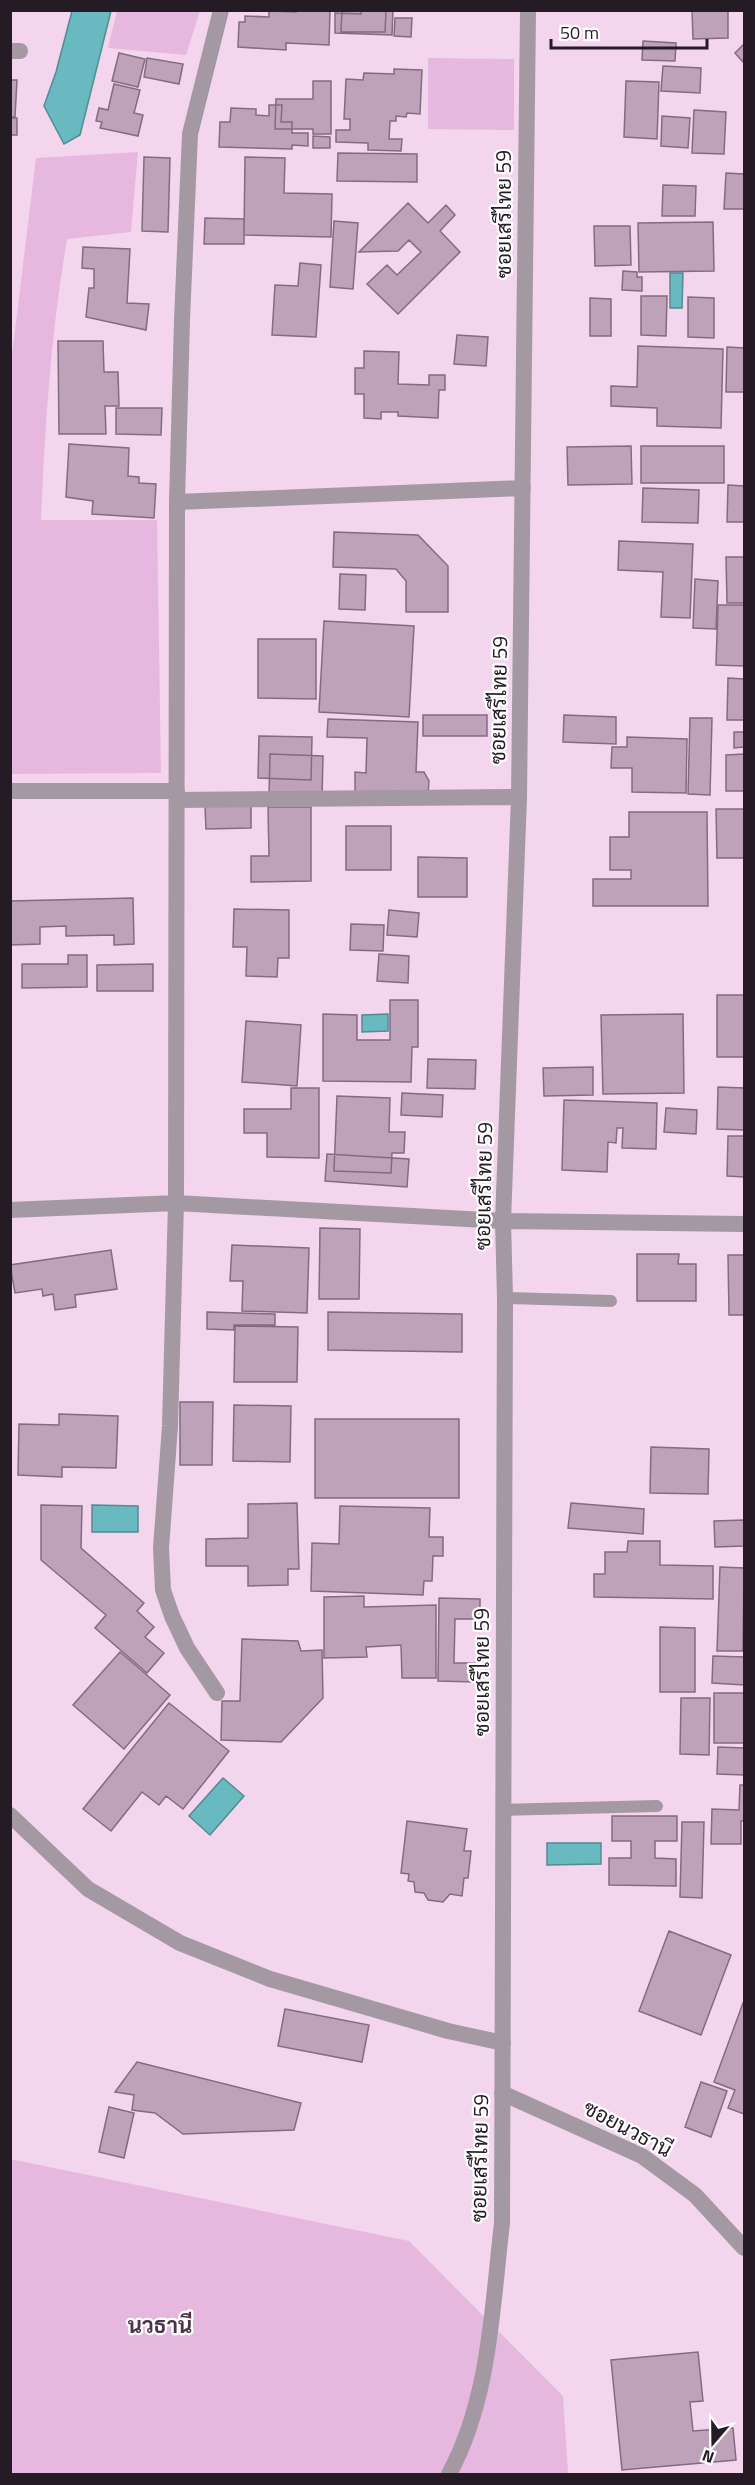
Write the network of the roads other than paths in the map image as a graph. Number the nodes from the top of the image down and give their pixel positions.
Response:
1 (221, 10) edge
2 (528, 10) edge
3 (523, 488) junction
4 (177, 502) junction
5 (10, 791) edge
6 (177, 796) junction
7 (519, 797) junction
8 (176, 1203) junction
9 (10, 1210) edge
10 (503, 1221) junction
11 (744, 1224) edge
12 (505, 1298) junction
13 (611, 1301) dead end
14 (217, 1694) dead end
15 (657, 1806) dead end
16 (503, 1810) junction
17 (10, 1815) edge
18 (503, 2043) junction
19 (502, 2093) junction
20 (744, 2248) edge
21 (449, 2475) edge

1 - 4 street
2 - 3 street, ซอยเสรีไทย 59
3 - 4 street
3 - 7 street, ซอยเสรีไทย 59
4 - 6 street
5 - 6 street
6 - 7 street
6 - 8 street
7 - 10 street, ซอยเสรีไทย 59
8 - 9 street
8 - 10 street
8 - 14 street
10 - 11 street
10 - 12 street, ซอยเสรีไทย 59
12 - 13 lane
12 - 16 street, ซอยเสรีไทย 59
15 - 16 lane
16 - 18 street, ซอยเสรีไทย 59
17 - 18 street
18 - 19 street, ซอยเสรีไทย 59
19 - 20 street, ซอยนวธานี
19 - 21 street, ซอยเสรีไทย 59

